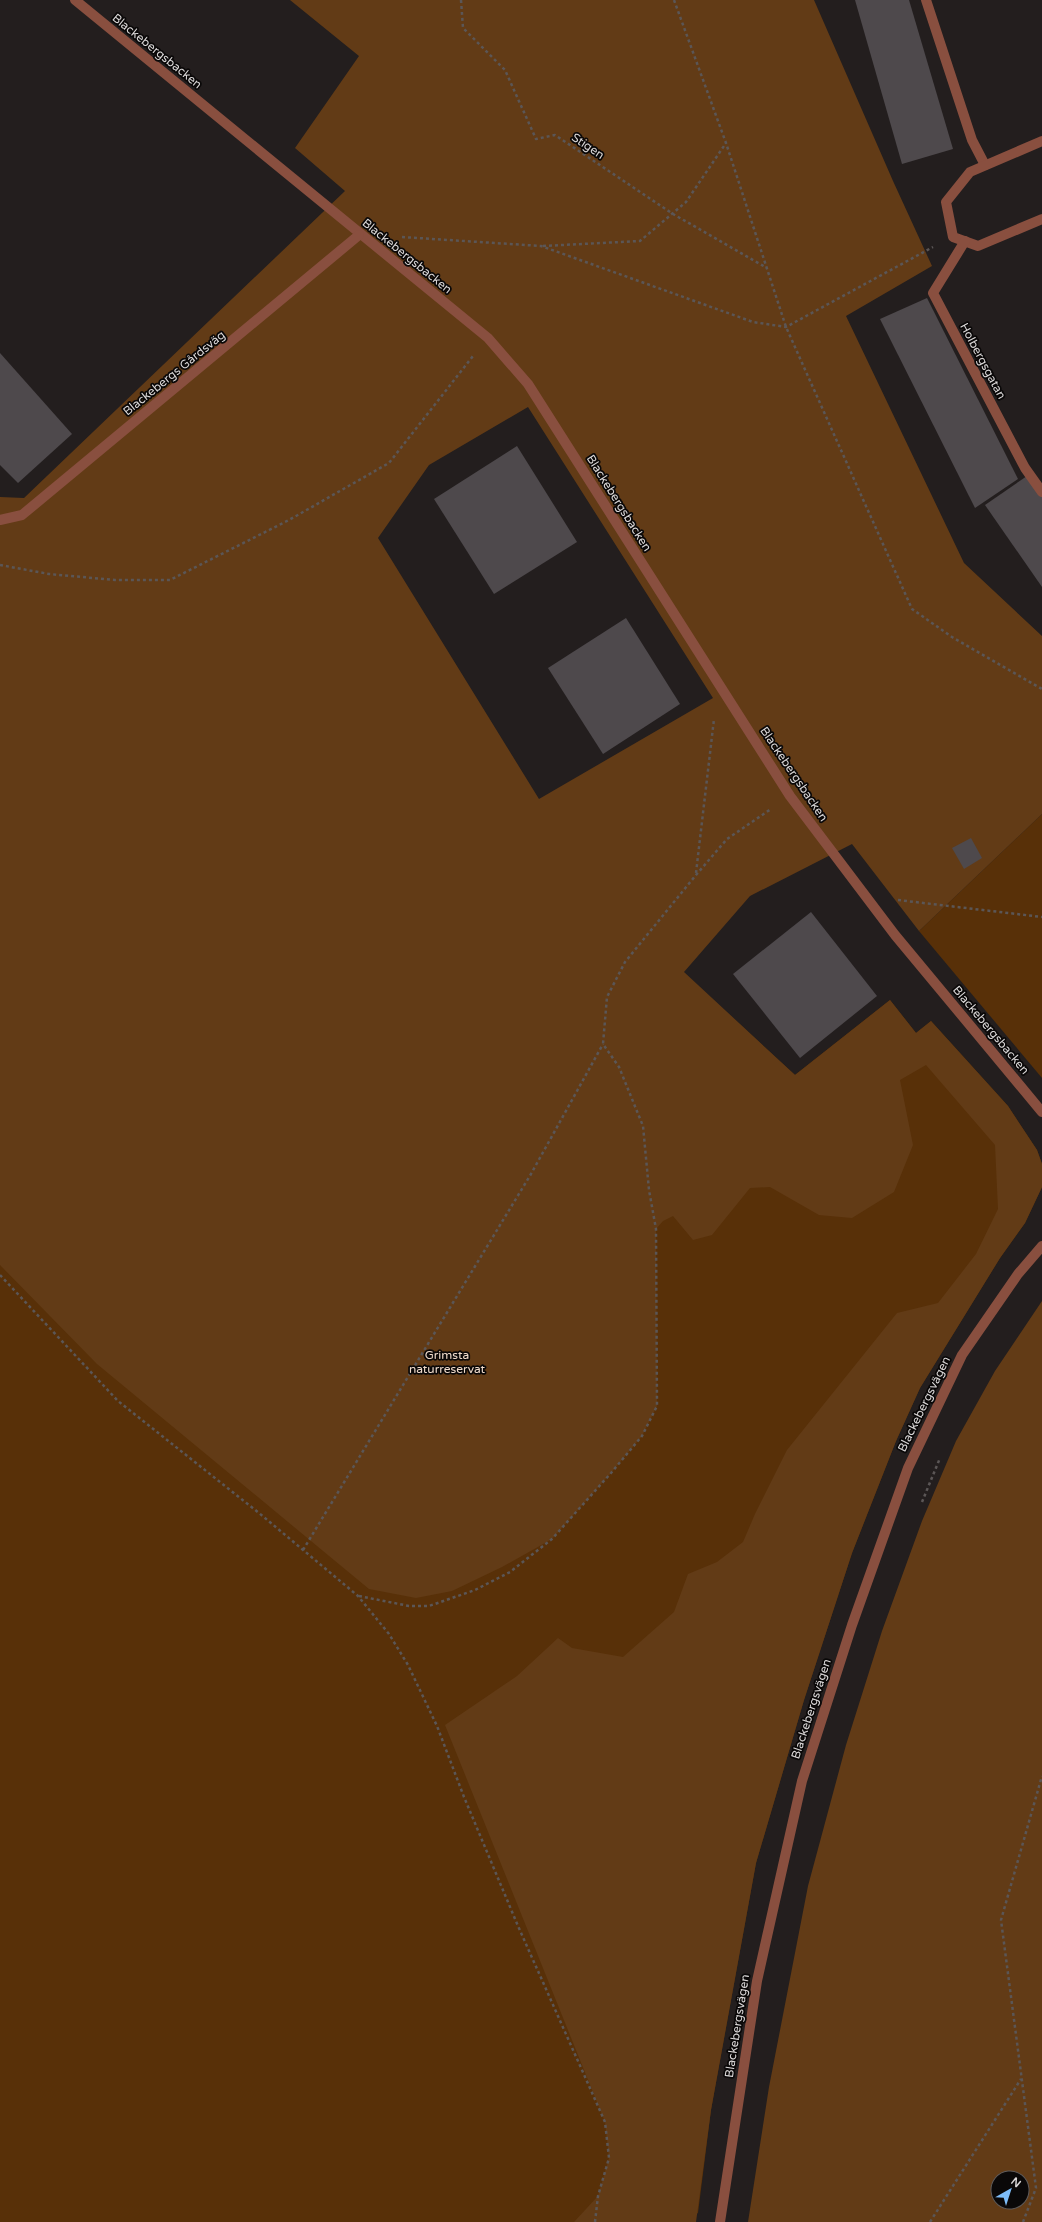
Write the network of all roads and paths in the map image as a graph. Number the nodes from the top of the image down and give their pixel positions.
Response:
1 (74, 0) edge
2 (460, 0) edge
3 (674, 0) edge
4 (926, 0) edge
5 (1042, 140) edge
6 (726, 143) junction
7 (985, 165) junction
8 (673, 214) junction
9 (1042, 219) edge
10 (360, 235) junction
11 (399, 237) dead end
12 (953, 237) junction
13 (965, 241) junction
14 (541, 246) junction
15 (768, 269) junction
16 (786, 327) junction
17 (488, 338) junction
18 (1042, 492) edge
19 (0, 520) edge
20 (0, 565) edge
21 (718, 683) junction
22 (1042, 689) edge
23 (790, 796) junction
24 (696, 875) junction
25 (866, 896) junction
26 (1042, 917) edge
27 (603, 1044) junction
28 (1042, 1112) edge
29 (1042, 1246) edge
30 (0, 1275) edge
31 (941, 1457) dead end
32 (920, 1509) dead end
33 (303, 1550) junction
34 (358, 1596) junction
35 (1042, 1776) edge
36 (1022, 2078) junction
37 (595, 2222) edge
38 (720, 2222) edge
39 (930, 2222) edge
40 (1023, 2222) edge

1 - 10 street, Blackebergsbacken
2 - 8 path, Stigen
3 - 6 path
4 - 7 street
5 - 7 street
6 - 8 path
6 - 15 path
7 - 12 street
8 - 14 path
8 - 15 path, Stigen
9 - 13 street
10 - 17 street, Blackebergsbacken
10 - 19 street, Blackebergs Gårdsväg
11 - 14 path
12 - 13 street
12 - 16 path
13 - 18 street, Holbergsgatan
14 - 16 path
15 - 16 path
16 - 22 path
17 - 20 path
17 - 21 street, Blackebergsbacken
21 - 23 street, Blackebergsbacken
21 - 24 path
23 - 24 path
23 - 25 street, Blackebergsbacken
24 - 27 path
25 - 26 path
25 - 28 street, Blackebergsbacken
27 - 33 path
27 - 34 path
29 - 38 street, Blackebergsvägen
30 - 33 path
31 - 32 path
33 - 34 path
34 - 37 path
35 - 36 path
36 - 39 path
36 - 40 path

